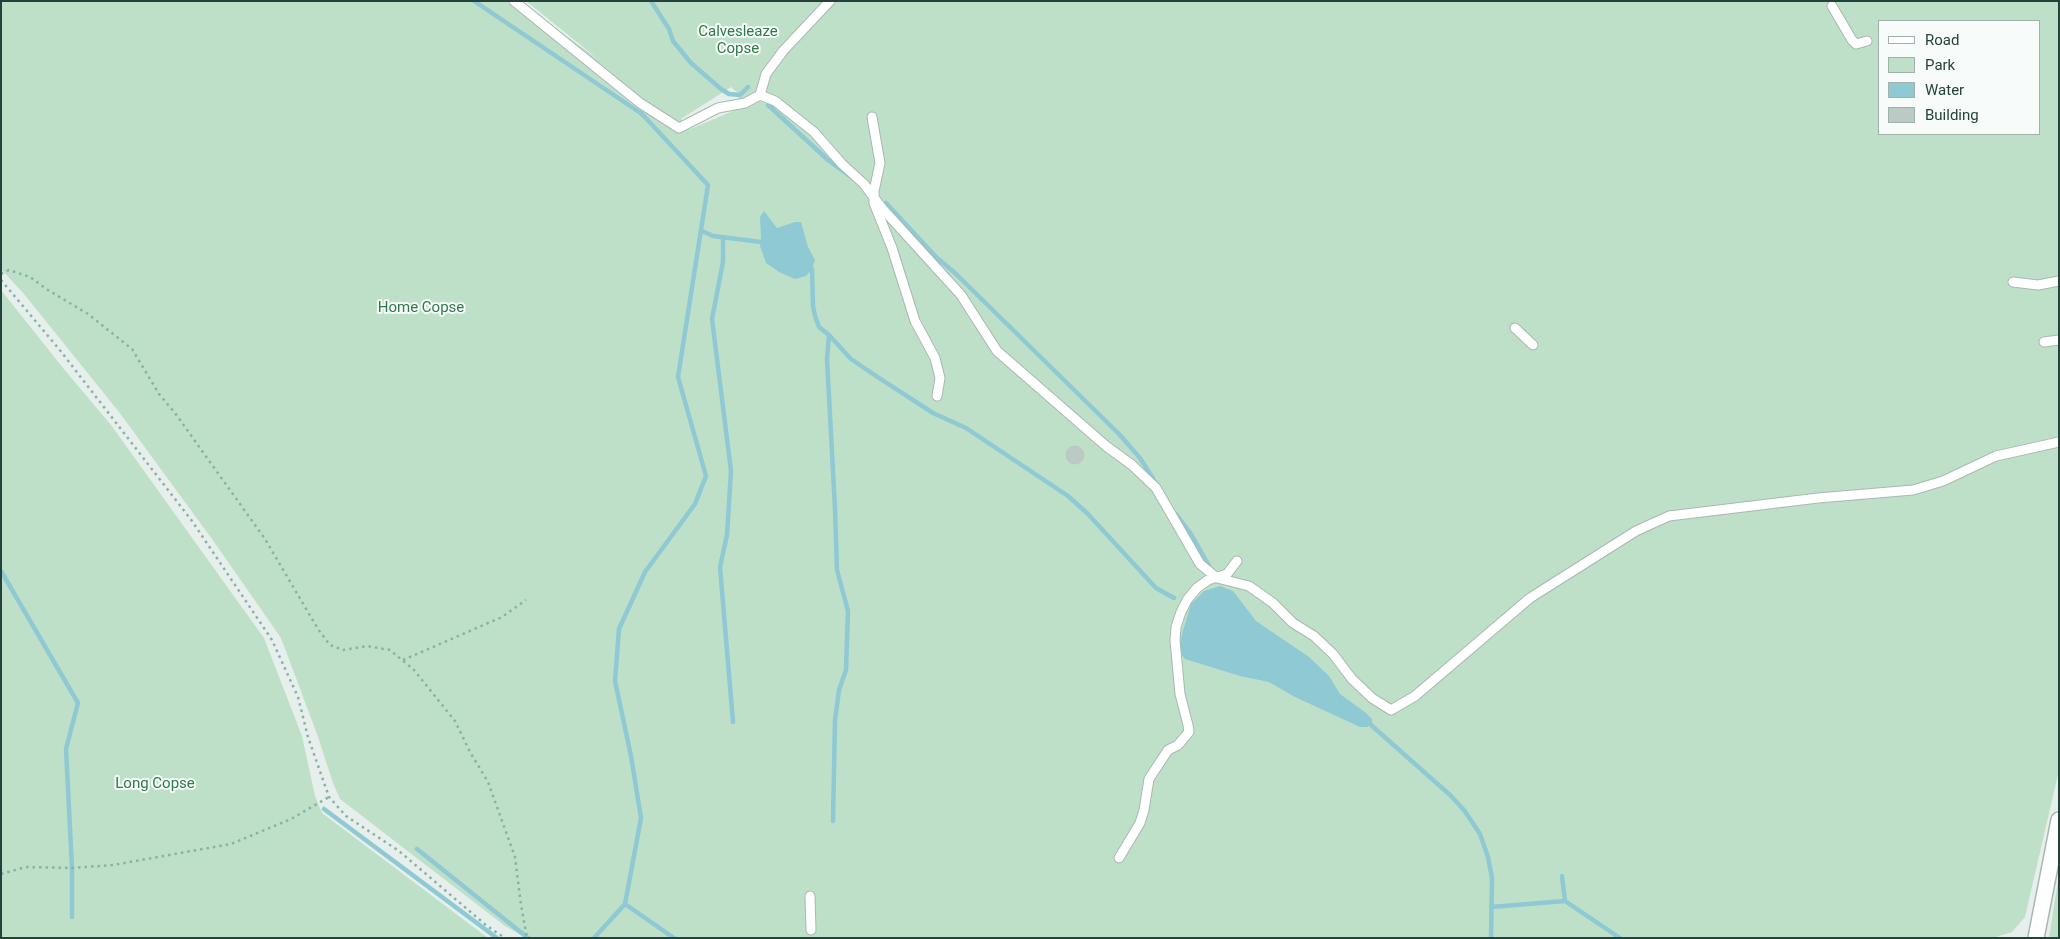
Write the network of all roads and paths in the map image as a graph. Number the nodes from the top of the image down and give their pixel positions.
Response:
1 (514, 1) edge
2 (830, 1) edge
3 (1832, 6) dead end
4 (1867, 41) dead end
5 (760, 95) junction
6 (872, 117) dead end
7 (874, 197) junction
8 (1, 274) edge
9 (1, 280) edge
10 (2059, 281) edge
11 (2013, 282) dead end
12 (1515, 328) dead end
13 (2059, 340) edge
14 (2044, 342) dead end
15 (1533, 345) dead end
16 (937, 396) dead end
17 (2059, 442) edge
18 (1237, 561) dead end
19 (1216, 577) junction
20 (526, 600) dead end
21 (403, 660) junction
22 (329, 797) junction
23 (2059, 820) edge
24 (1119, 858) dead end
25 (1, 874) edge
26 (810, 896) dead end
27 (811, 930) dead end
28 (2033, 934) edge
29 (505, 938) edge
30 (527, 938) edge

1 - 5 lane
2 - 5 lane
3 - 4 lane
5 - 7 lane
6 - 7 lane
7 - 16 lane
7 - 19 lane
8 - 21 path
9 - 22 path
10 - 11 lane
12 - 15 lane
13 - 14 lane
17 - 19 lane
18 - 19 lane
19 - 24 lane
20 - 21 path
21 - 30 path
22 - 25 path
22 - 29 path
23 - 28 street
26 - 27 lane

